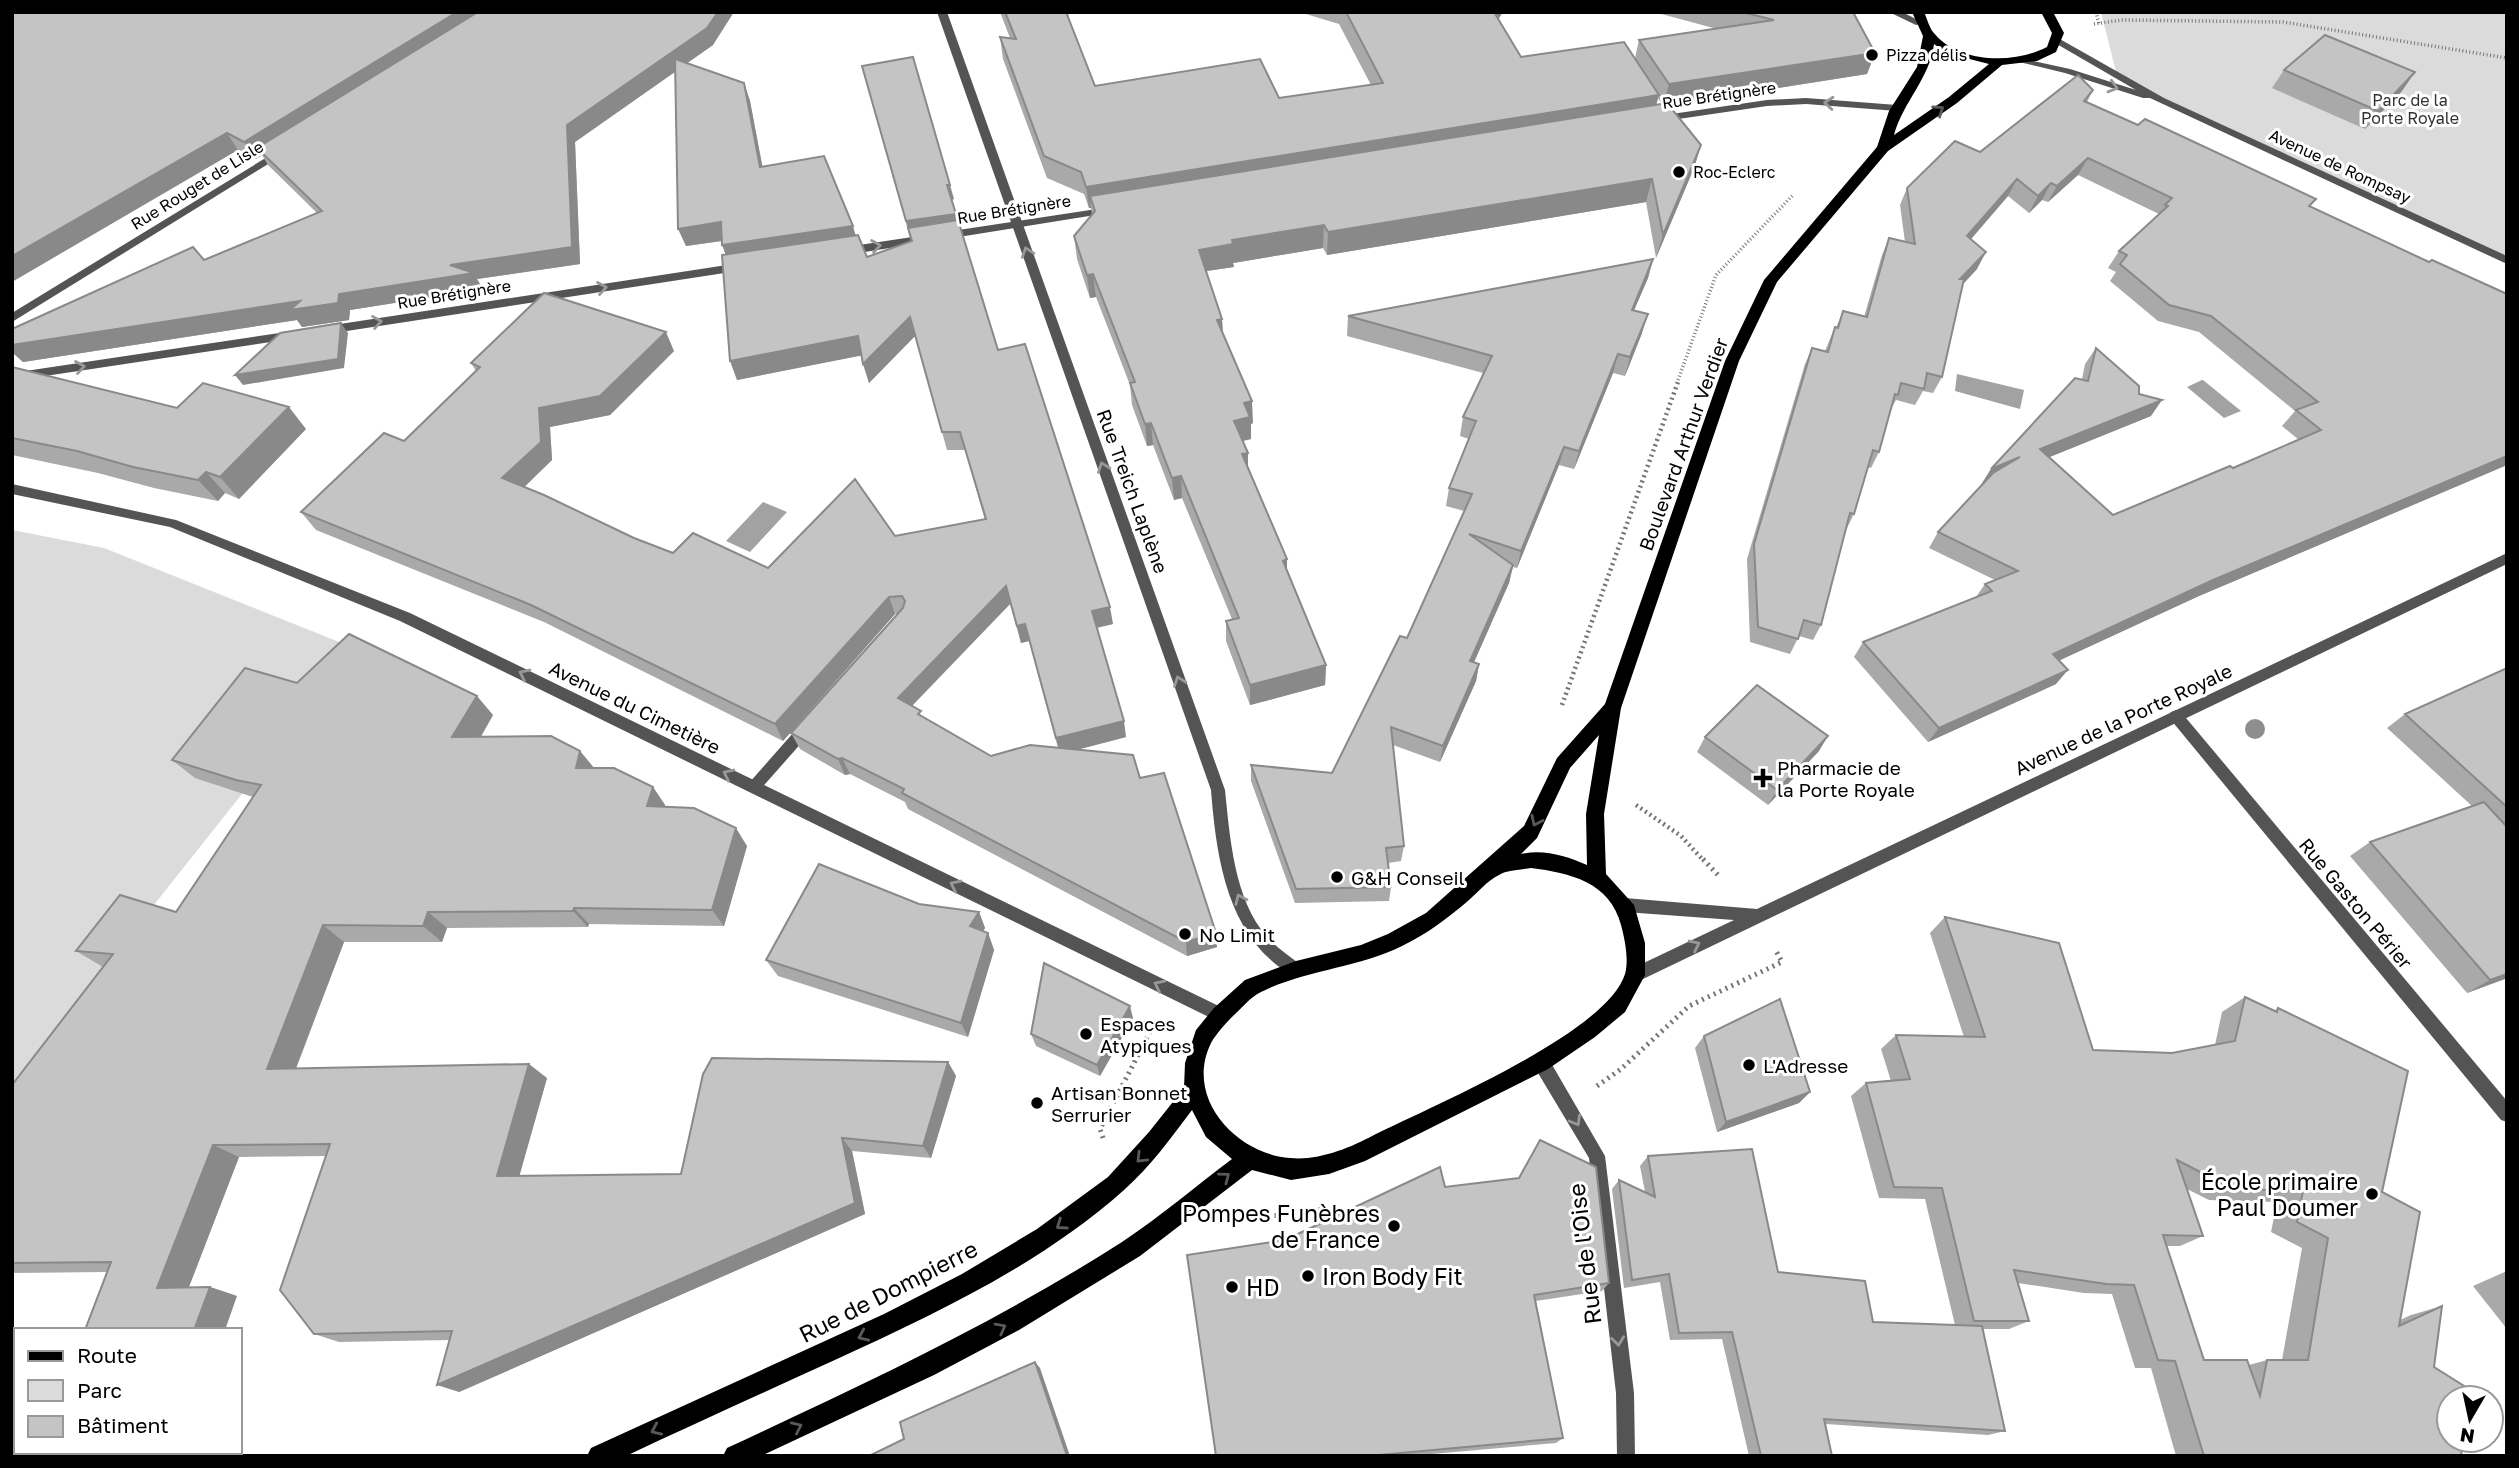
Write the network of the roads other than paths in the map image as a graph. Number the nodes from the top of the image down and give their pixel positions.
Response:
1 (942, 12) edge
2 (1893, 12) edge
3 (2047, 12) edge
4 (1918, 18) edge
5 (2058, 26) edge
6 (1929, 36) junction
7 (1998, 62) junction
8 (2024, 62) junction
9 (2161, 100) junction
10 (1656, 107) edge
11 (1897, 108) junction
12 (1663, 118) junction
13 (1650, 120) edge
14 (294, 144) edge
15 (1883, 148) junction
16 (1121, 208) edge
17 (1018, 225) junction
18 (827, 254) edge
19 (2507, 260) edge
20 (758, 264) edge
21 (12, 318) edge
22 (316, 331) edge
23 (302, 333) edge
24 (12, 377) edge
25 (12, 489) edge
26 (2507, 558) edge
27 (1612, 708) junction
28 (2176, 716) junction
29 (812, 722) edge
30 (754, 787) junction
31 (1494, 867) junction
32 (1597, 877) junction
33 (1625, 905) junction
34 (1756, 915) junction
35 (1296, 970) junction
36 (1635, 975) junction
37 (1221, 1015) junction
38 (1541, 1062) junction
39 (1194, 1091) junction
40 (2507, 1114) edge
41 (1249, 1159) junction
42 (599, 1456) edge
43 (735, 1456) edge
44 (1626, 1456) edge

1 - 17 street, Rue Treich Laplène
2 - 4 street
3 - 5 main road
4 - 6 main road
5 - 8 main road
5 - 9 street, Avenue de Rompsay
6 - 7 main road
6 - 11 main road, Boulevard Arthur Verdier
7 - 8 main road
15 -> 7 main road, Boulevard Arthur Verdier
8 -> 9 street, Avenue de Rompsay
9 - 19 street, Avenue de Rompsay
10 - 12 street
11 -> 12 street, Rue Brétignère
11 - 15 main road, Boulevard Arthur Verdier
12 - 13 street, Rue Brétignère
14 - 21 street, Rue Rouget de Lisle
15 - 27 main road, Boulevard Arthur Verdier
16 - 17 street, Rue Brétignère
18 -> 17 street, Rue Brétignère
35 -> 17 street, Rue Treich Laplène
22 -> 20 street, Rue Brétignère
24 -> 23 street
30 -> 25 street, Avenue du Cimetière
26 - 28 street, Avenue de la Porte Royale
27 -> 31 main road, Boulevard Arthur Verdier
27 - 32 main road, Boulevard Arthur Verdier
28 - 34 street, Avenue de la Porte Royale
28 - 40 street, Rue Gaston Périer
29 - 30 street
37 -> 30 street, Avenue du Cimetière
31 - 32 main road
31 - 35 main road, Boulevard Arthur Verdier
32 - 33 main road
33 - 34 street, Avenue de la Porte Royale
33 - 36 main road
36 -> 34 street, Avenue de la Porte Royale
35 - 37 main road, Boulevard Arthur Verdier
36 - 38 main road
37 - 39 main road, Boulevard Arthur Verdier
38 - 41 main road
38 -> 44 street, Rue de l'Oise
39 - 41 main road
39 -> 42 main road, Rue de Dompierre
43 -> 41 main road

